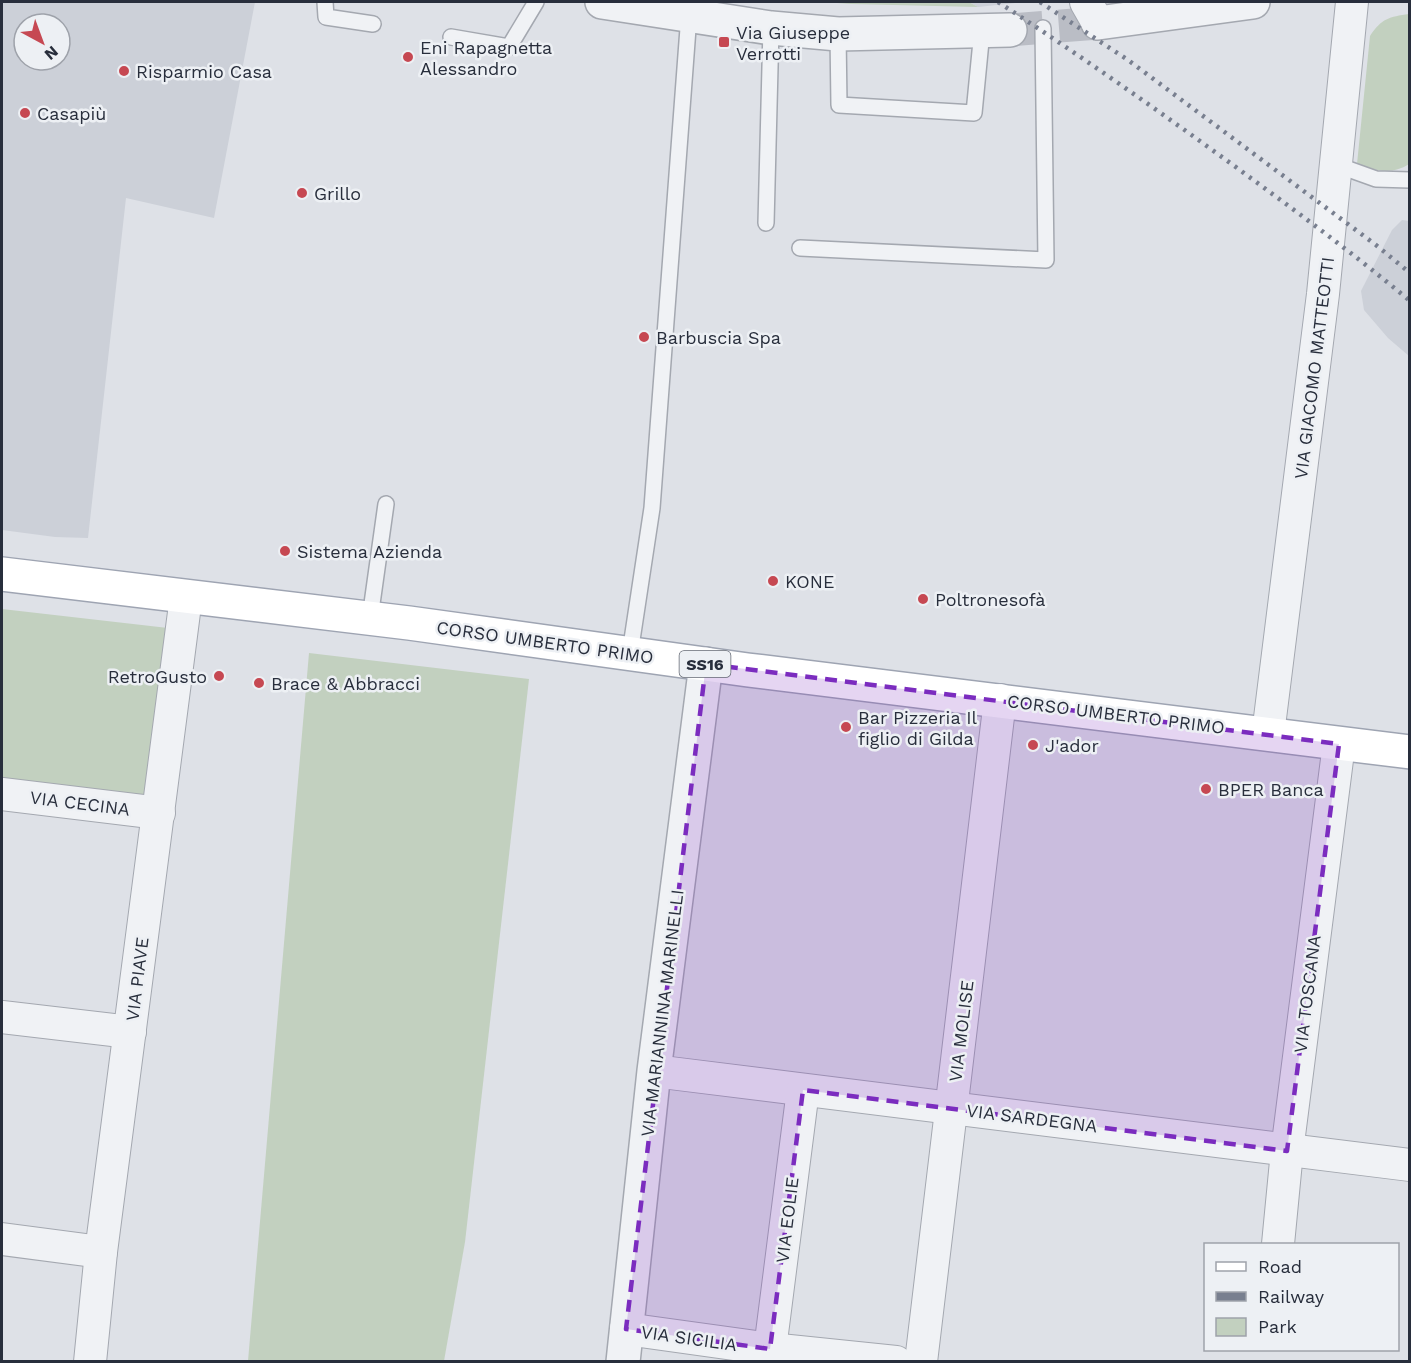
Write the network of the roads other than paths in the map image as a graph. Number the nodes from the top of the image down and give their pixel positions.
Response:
1 (325, 2) edge
2 (536, 2) edge
3 (602, 2) edge
4 (1253, 2) edge
5 (1352, 2) edge
6 (1176, 7) edge
7 (1092, 12) tunnel mouth
8 (689, 15) junction
9 (373, 24) dead end
10 (771, 28) junction
11 (1043, 28) dead end
12 (996, 31) joint
13 (838, 34) junction
14 (450, 37) dead end
15 (1337, 165) junction
16 (1410, 180) edge
17 (766, 223) dead end
18 (800, 248) dead end
19 (386, 504) dead end
20 (2, 574) edge
21 (186, 597) junction
22 (370, 618) junction
23 (630, 653) junction
24 (706, 664) junction
25 (1000, 700) junction
26 (1268, 734) junction
27 (1339, 744) junction
28 (1410, 752) edge
29 (2, 794) edge
30 (159, 813) junction
31 (2, 1017) edge
32 (130, 1032) junction
33 (654, 1071) junction
34 (803, 1090) junction
35 (952, 1107) junction
36 (1287, 1151) junction
37 (1410, 1165) edge
38 (2, 1239) edge
39 (1278, 1243) edge
40 (101, 1252) junction
41 (626, 1329) junction
42 (771, 1349) junction
43 (90, 1362) edge
44 (623, 1362) edge
45 (896, 1362) edge
46 (921, 1362) edge

1 - 9 lane
2 - 14 lane
3 - 8 street
4 - 6 street
5 - 15 street, VIA GIACOMO MATTEOTTI
6 - 7 street
8 - 10 street
8 - 23 lane
10 - 13 street
10 - 17 lane
11 - 18 lane
12 - 13 street
12 - 13 lane
15 - 16 lane
15 - 26 street, VIA GIACOMO MATTEOTTI
19 - 22 lane
20 - 21 main road, CORSO UMBERTO PRIMO / SS16
21 - 22 main road, CORSO UMBERTO PRIMO / SS16
21 - 30 street, VIA PIAVE
22 - 23 main road, CORSO UMBERTO PRIMO / SS16
23 - 24 main road, CORSO UMBERTO PRIMO / SS16
24 - 25 main road, CORSO UMBERTO PRIMO / SS16
24 - 33 street, VIA MARIANNINA MARINELLI
25 - 26 main road, CORSO UMBERTO PRIMO / SS16
25 - 35 street, VIA MOLISE
26 - 27 main road, CORSO UMBERTO PRIMO / SS16
27 - 28 main road, CORSO UMBERTO PRIMO / SS16
27 - 36 street, VIA TOSCANA
29 - 30 street, VIA CECINA
30 - 32 street, VIA PIAVE
31 - 32 street
32 - 40 street, VIA PIAVE
33 - 34 street, VIA SARDEGNA
33 - 41 street, VIA MARIANNINA MARINELLI
34 - 35 street, VIA SARDEGNA
34 - 42 street, VIA EOLIE
35 - 36 street, VIA SARDEGNA
35 - 46 street, VIA MOLISE
36 - 37 street, VIA SARDEGNA
36 - 39 street, VIA TOSCANA
38 - 40 street
40 - 43 street, VIA PIAVE
41 - 42 street, VIA SICILIA
41 - 44 street, VIA MARIANNINA MARINELLI
42 - 45 street, VIA SICILIA

